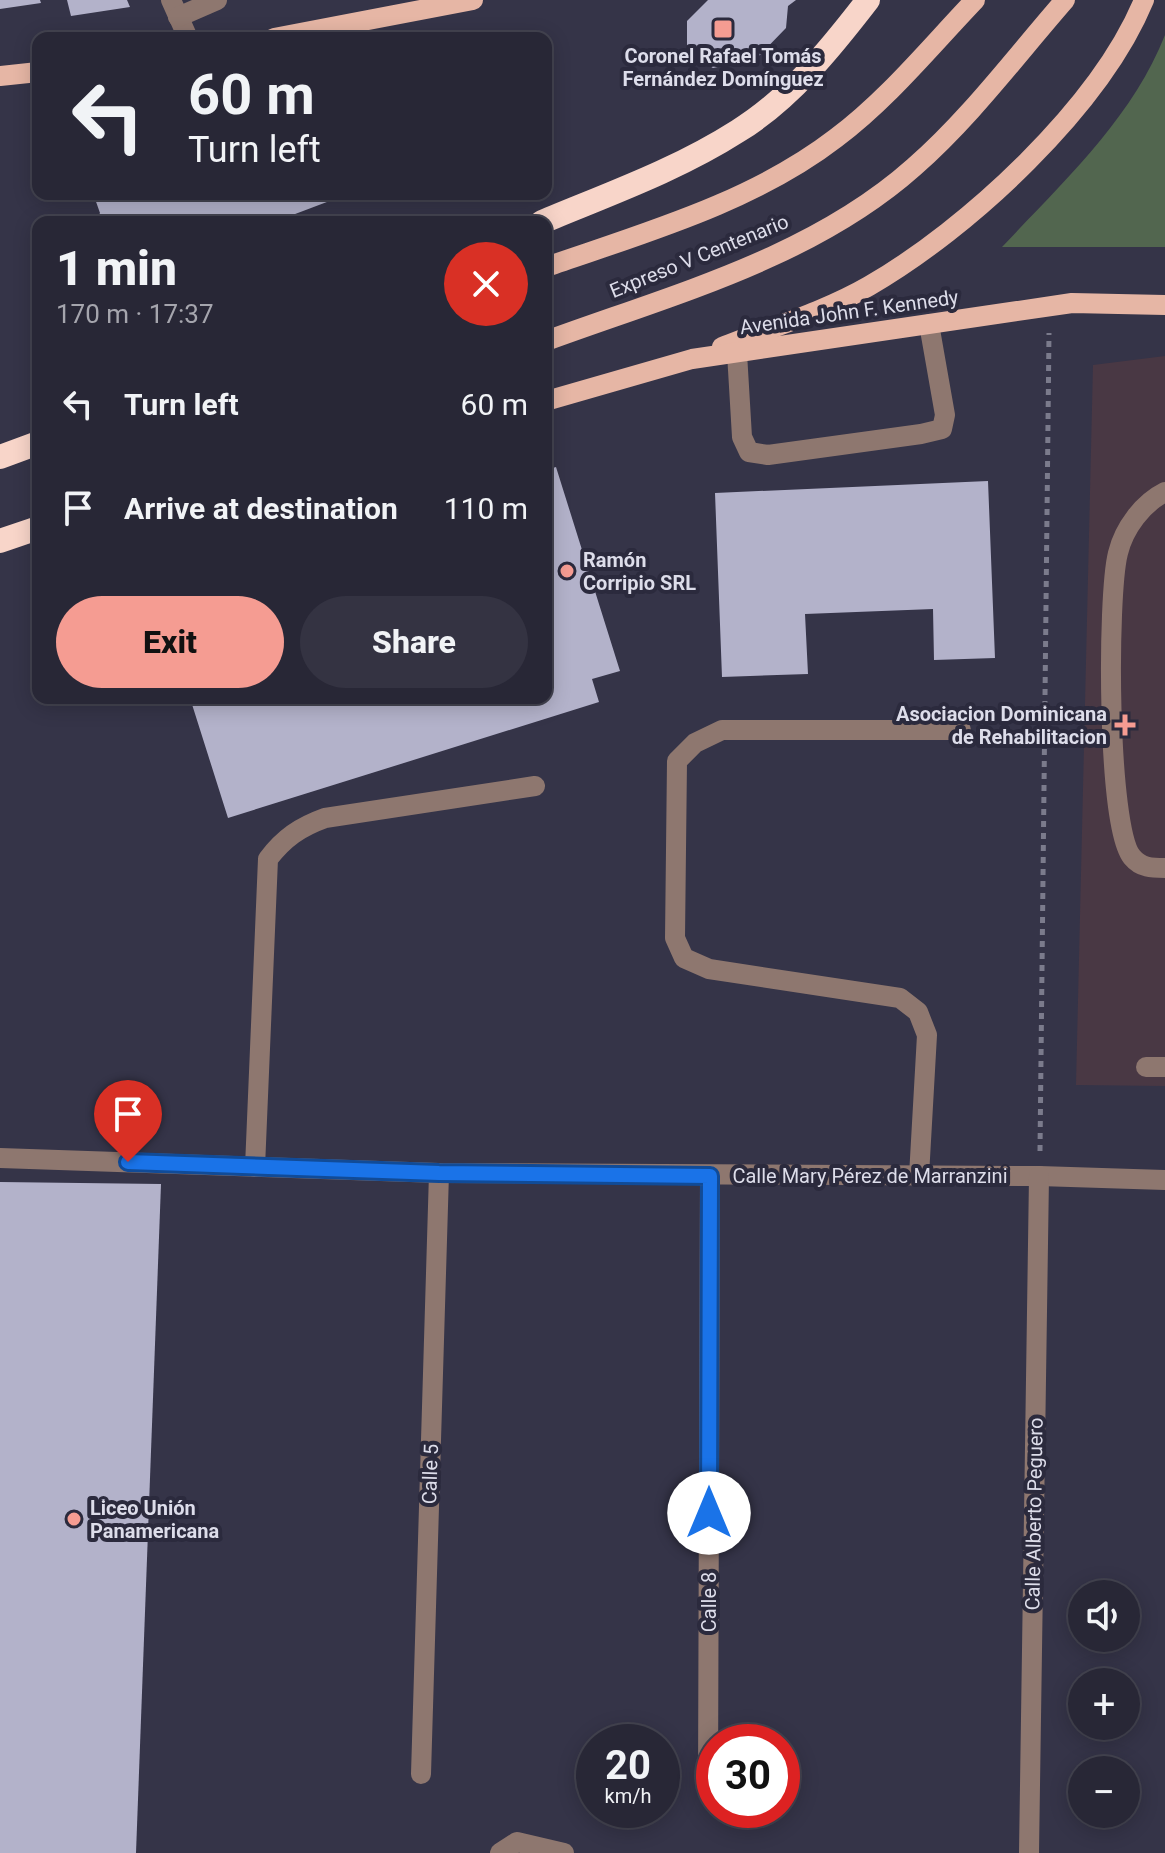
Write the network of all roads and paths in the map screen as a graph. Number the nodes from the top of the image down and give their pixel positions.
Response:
1 (217, 0) edge
2 (473, 0) edge
3 (868, 0) edge
4 (975, 0) edge
5 (1065, 0) edge
6 (1144, 0) edge
7 (175, 8) edge
8 (185, 32) edge
9 (305, 32) edge
10 (32, 73) edge
11 (0, 76) edge
12 (552, 218) edge
13 (552, 265) edge
14 (1165, 305) edge
15 (1049, 307) junction
16 (929, 324) junction
17 (552, 339) edge
18 (737, 353) junction
19 (692, 359) junction
20 (552, 399) edge
21 (32, 445) edge
22 (0, 457) edge
23 (1165, 492) edge
24 (32, 530) edge
25 (0, 541) edge
26 (961, 730) dead end
27 (535, 786) dead end
28 (1165, 868) edge
29 (0, 1158) edge
30 (255, 1167) junction
31 (439, 1173) junction
32 (710, 1176) junction
33 (919, 1176) junction
34 (1039, 1176) junction
35 (1165, 1180) edge
36 (708, 1724) edge
37 (421, 1774) dead end
38 (500, 1853) edge
39 (564, 1853) edge
40 (1029, 1853) edge

1 - 7 street
2 - 9 main road
3 - 12 highway
4 - 13 main road, Expreso V Centenario
5 - 17 main road, Expreso V Centenario
6 - 19 main road
7 - 8 street
10 - 11 main road
14 - 15 main road, Avenida John F. Kennedy
15 - 16 main road, Avenida John F. Kennedy
15 - 34 path
16 - 18 main road, Avenida John F. Kennedy
16 - 18 street
18 - 19 main road, Avenida John F. Kennedy
19 - 20 main road, Avenida John F. Kennedy
21 - 22 highway
23 - 28 street
24 - 25 highway
26 - 33 street
27 - 30 street
29 - 30 street, Calle Mary Pérez de Marranzini
30 - 31 street, Calle Mary Pérez de Marranzini
31 - 32 street, Calle Mary Pérez de Marranzini
31 - 37 street, Calle 5
32 - 33 street, Calle Mary Pérez de Marranzini
32 - 36 street, Calle 8
33 - 34 street, Calle Mary Pérez de Marranzini
34 - 35 street, Calle Mary Pérez de Marranzini
34 - 40 street, Calle Alberto Peguero
38 - 39 street

